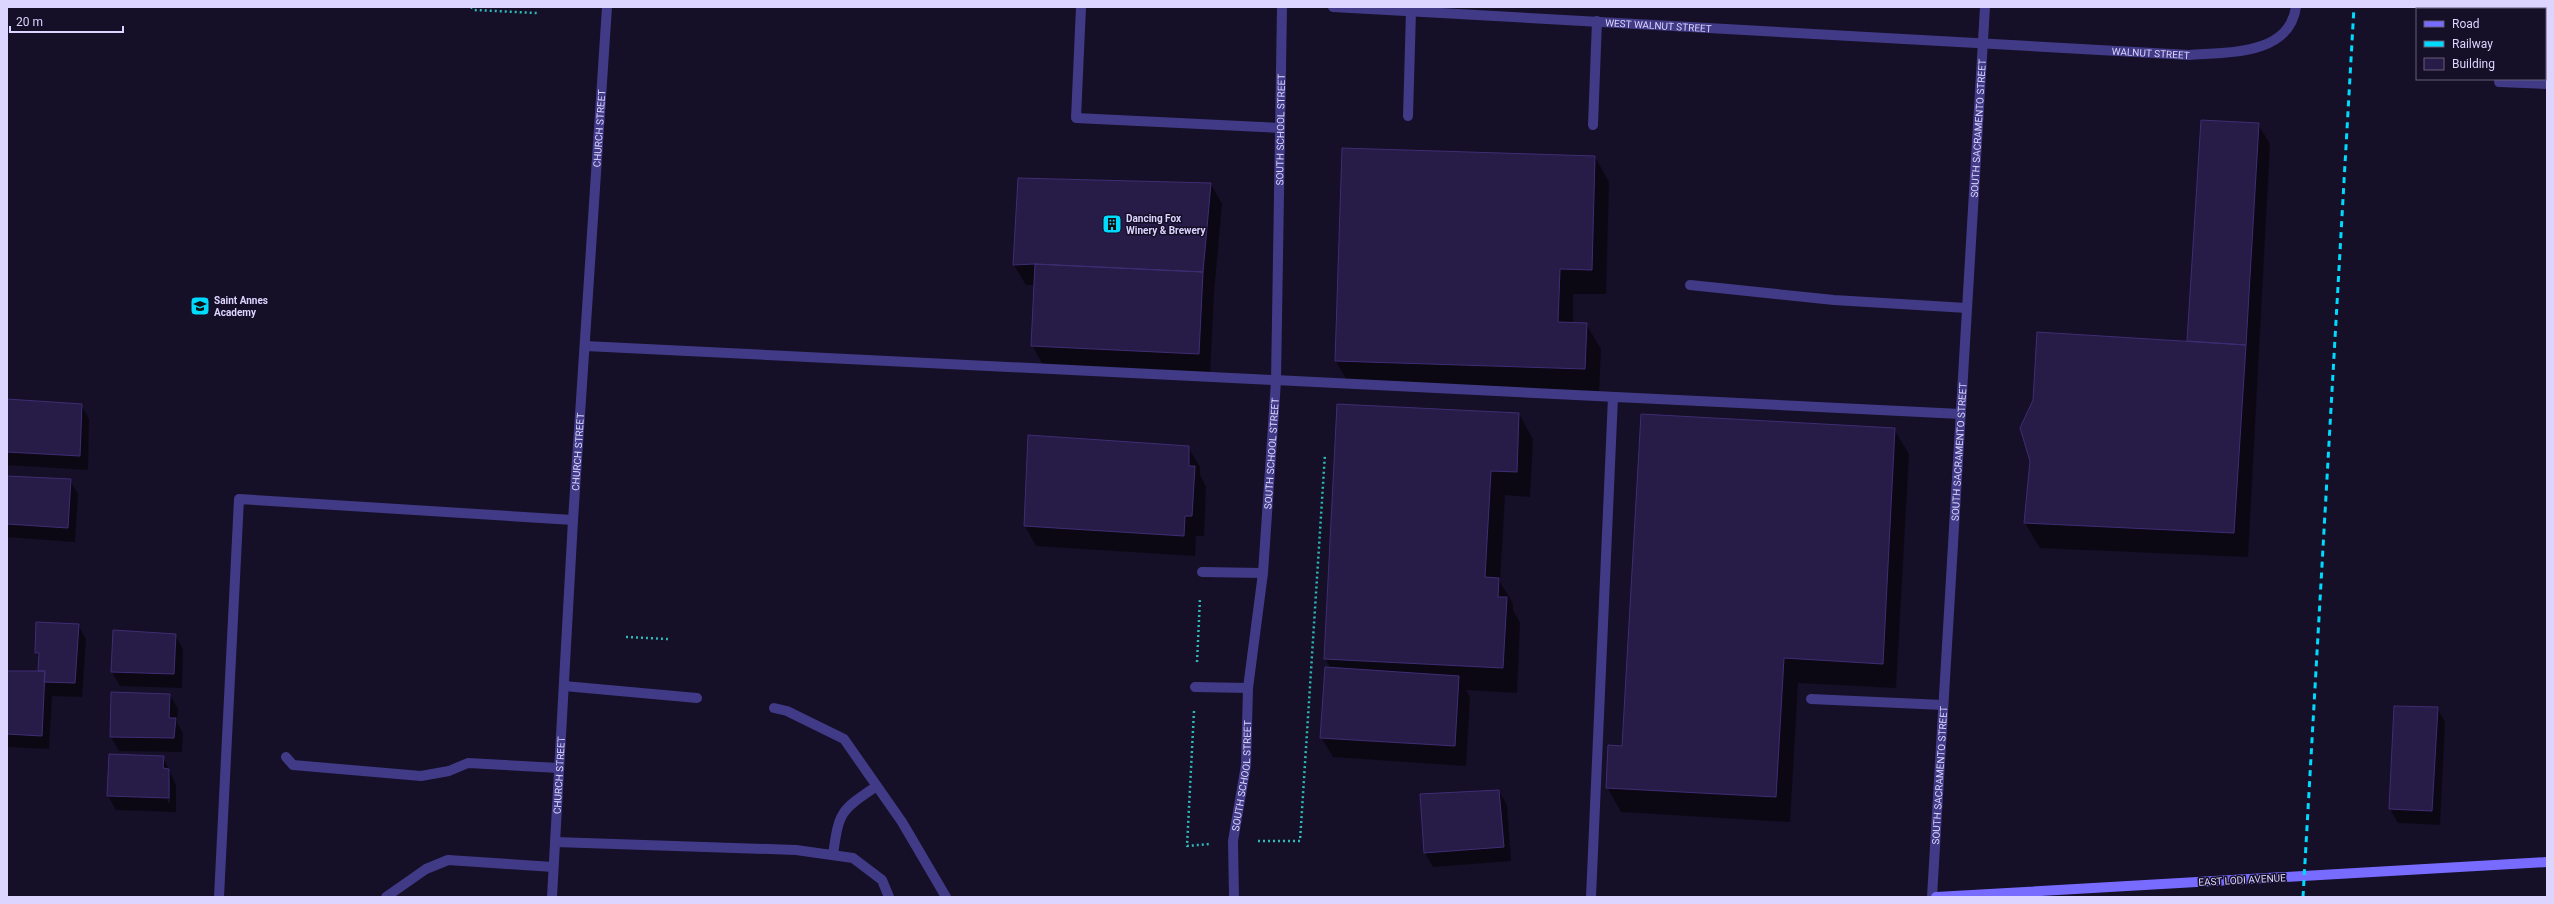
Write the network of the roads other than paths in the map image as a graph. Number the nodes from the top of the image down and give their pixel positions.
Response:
1 (607, 7) edge
2 (1081, 7) edge
3 (1282, 7) edge
4 (1333, 7) edge
5 (1985, 7) edge
6 (2296, 7) edge
7 (1411, 11) junction
8 (1597, 21) junction
9 (1983, 42) junction
10 (2499, 82) dead end
11 (2547, 84) edge
12 (1408, 116) dead end
13 (1593, 125) dead end
14 (1280, 128) junction
15 (1690, 285) dead end
16 (1967, 308) junction
17 (585, 346) junction
18 (1276, 381) junction
19 (1614, 398) junction
20 (1961, 414) junction
21 (573, 520) junction
22 (1202, 572) road end
23 (1263, 574) junction
24 (564, 686) junction
25 (1196, 687) road end
26 (1248, 688) junction
27 (697, 698) dead end
28 (1811, 699) dead end
29 (1943, 705) junction
30 (774, 708) dead end
31 (286, 757) dead end
32 (559, 768) junction
33 (877, 786) junction
34 (555, 842) junction
35 (833, 855) junction
36 (2547, 862) edge
37 (553, 867) junction
38 (219, 897) edge
39 (386, 897) edge
40 (552, 897) edge
41 (889, 897) edge
42 (946, 897) edge
43 (1234, 897) edge
44 (1591, 897) edge
45 (1932, 897) edge
46 (1936, 897) edge

1 - 17 street, CHURCH STREET
2 - 14 street
3 - 14 street, SOUTH SCHOOL STREET
4 - 7 street, WEST WALNUT STREET
5 - 9 street, SOUTH SACRAMENTO STREET
6 - 9 street, WALNUT STREET
7 - 8 street, WEST WALNUT STREET
7 - 12 street
8 - 9 street, WEST WALNUT STREET
8 - 13 street
9 - 16 street, SOUTH SACRAMENTO STREET
10 - 11 street
14 - 18 street, SOUTH SCHOOL STREET
15 - 16 street
16 - 20 street, SOUTH SACRAMENTO STREET
17 - 18 street
17 - 21 street, CHURCH STREET
18 - 19 street
18 - 23 street, SOUTH SCHOOL STREET
19 - 20 street
19 - 44 street
20 - 29 street, SOUTH SACRAMENTO STREET
21 - 24 street, CHURCH STREET
21 - 38 street
22 - 23 street
23 - 26 street, SOUTH SCHOOL STREET
24 - 27 street
24 - 32 street, CHURCH STREET
25 - 26 street
26 - 43 street, SOUTH SCHOOL STREET
28 - 29 street
29 - 45 street, SOUTH SACRAMENTO STREET
30 - 33 street
31 - 32 street
32 - 34 street, CHURCH STREET
33 - 35 street
33 - 42 street
34 - 35 street
34 - 37 street, CHURCH STREET
35 - 41 street
36 - 46 main road, EAST LODI AVENUE
37 - 39 street
37 - 40 street, CHURCH STREET

